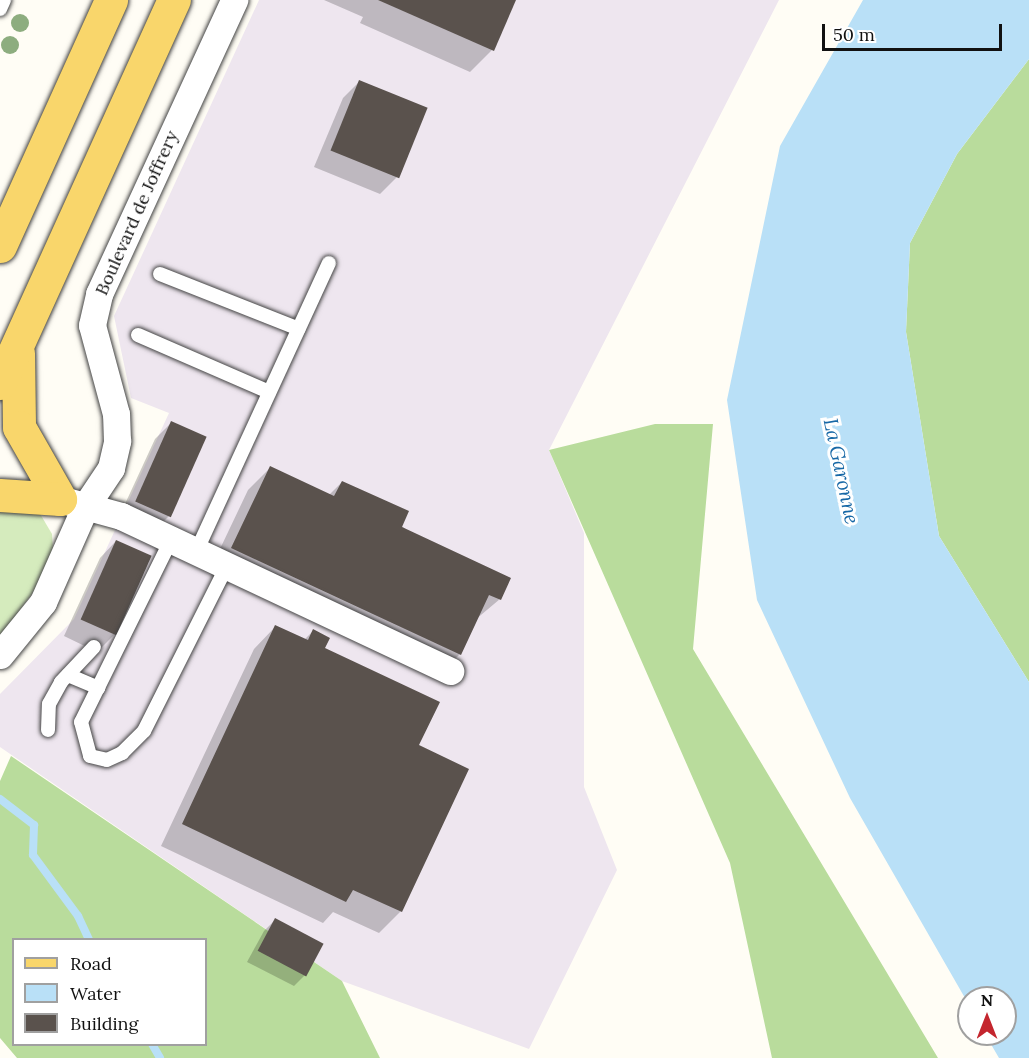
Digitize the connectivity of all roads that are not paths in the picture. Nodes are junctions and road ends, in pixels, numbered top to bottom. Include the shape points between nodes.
1 (4, 0) edge
2 (111, 0) edge
3 (174, 0) edge
4 (234, 0) edge
5 (0, 9) edge
6 (0, 246) edge
7 (329, 263) dead end
8 (160, 274) dead end
9 (299, 328) junction
10 (138, 335) dead end
11 (18, 343) junction
12 (0, 383) edge
13 (269, 392) junction
14 (0, 495) edge
15 (73, 503) junction
16 (171, 540) junction
17 (196, 552) junction
18 (227, 566) junction
19 (94, 647) dead end
20 (0, 655) edge
21 (450, 672) dead end
22 (68, 675) junction
23 (98, 688) junction
24 (48, 730) dead end

1 - 5 lane
2 - 6 main road
3 - 11 main road
4 - 15 street, Boulevard de Joffrery via 99,294 92,325 116,414 117,441 111,468
7 - 9 lane
8 - 9 lane
9 - 13 lane
10 - 13 lane
11 - 12 main road
11 - 15 main road via 19,427
13 - 17 lane
14 - 15 main road
15 - 16 street via 121,516
15 - 20 street, Boulevard de Joffrery via 43,602
16 - 17 street
16 - 23 lane
17 - 18 street
18 - 21 street
18 - 23 lane via 144,731 122,753 107,760 90,756 81,722
19 - 22 lane
22 - 23 lane
22 - 24 lane via 49,704

